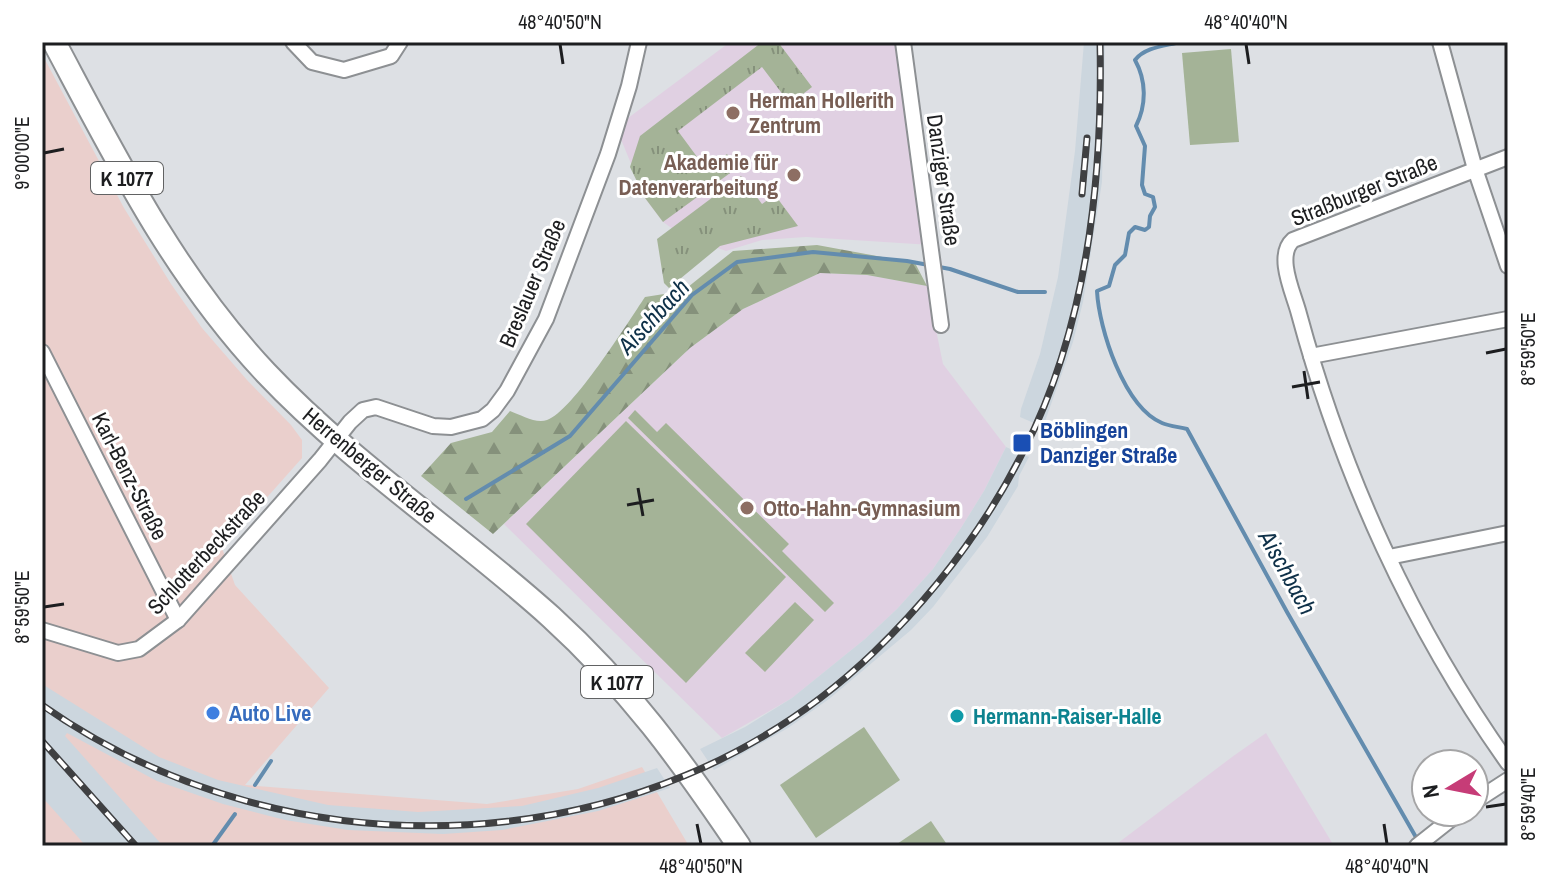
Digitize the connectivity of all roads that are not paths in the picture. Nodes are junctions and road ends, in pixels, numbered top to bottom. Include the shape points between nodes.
1 (52, 42) edge
2 (293, 42) edge
3 (400, 42) edge
4 (639, 42) edge
5 (903, 42) edge
6 (1440, 42) edge
7 (42, 46) edge
8 (1508, 157) edge
9 (1475, 169) junction
10 (1508, 266) edge
11 (1508, 319) edge
12 (941, 325) dead end
13 (42, 352) edge
14 (1311, 356) junction
15 (336, 440) junction
16 (1507, 534) edge
17 (1389, 557) junction
18 (178, 620) junction
19 (42, 630) edge
20 (1508, 763) edge
21 (1508, 780) edge
22 (1490, 792) edge
23 (1440, 828) edge
24 (1422, 842) edge
25 (739, 846) edge

1 - 7 street
1 - 15 main road, Herrenberger Straße / K 1077 via 191,282 268,374
2 - 3 street via 312,62 344,70 391,56
4 - 15 street, Breslauer Straße via 608,154 546,319 502,399 482,419 451,427 376,407 363,410
5 - 12 street, Danziger Straße
6 - 9 street
8 - 9 street
9 - 10 street
9 - 14 street, Straßburger Straße via 1288,245 1285,260
11 - 14 street
13 - 18 street, Karl-Benz-Straße
14 - 17 street, Straßburger Straße via 1357,487
15 - 18 street, Schlotterbeckstraße
15 - 25 main road, Herrenberger Straße / K 1077 via 592,655 664,738
16 - 17 street
17 - 20 street, Straßburger Straße via 1432,641
18 - 19 street, Schlotterbeckstraße via 139,649 118,653
21 - 22 street
23 - 24 street

